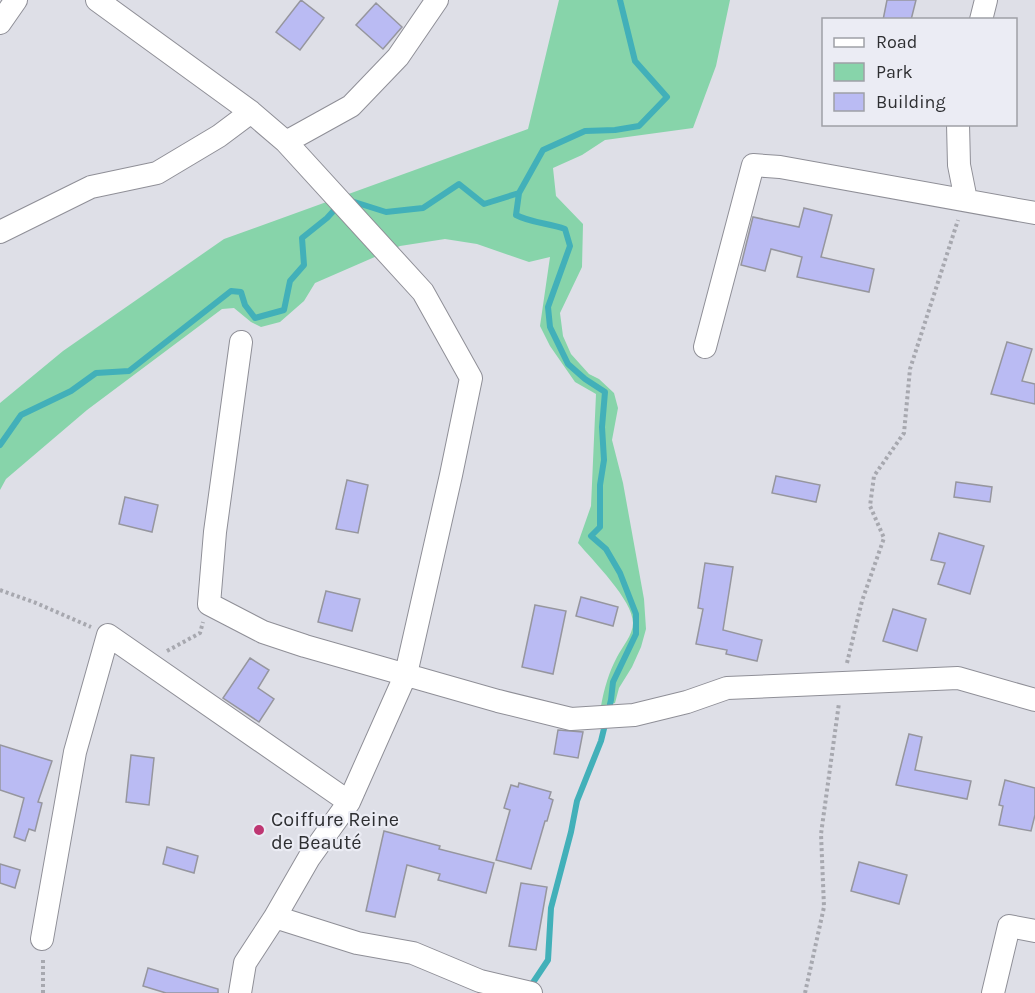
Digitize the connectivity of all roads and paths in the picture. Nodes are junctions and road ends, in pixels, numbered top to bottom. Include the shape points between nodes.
1 (16, 0) edge
2 (97, 0) edge
3 (437, 0) edge
4 (986, 0) edge
5 (982, 18) edge
6 (0, 23) edge
7 (251, 112) junction
8 (958, 126) edge
9 (286, 142) junction
10 (966, 200) junction
11 (1035, 213) edge
12 (0, 232) edge
13 (241, 342) dead end
14 (705, 347) dead end
15 (0, 590) edge
16 (209, 604) junction
17 (108, 635) junction
18 (146, 662) junction
19 (406, 674) junction
20 (842, 684) junction
21 (1035, 700) edge
22 (349, 802) junction
23 (275, 917) junction
24 (1035, 931) edge
25 (42, 939) joint
26 (43, 993) edge
27 (240, 993) edge
28 (531, 993) edge
29 (805, 993) edge
30 (993, 993) edge

1 - 6 street
2 - 7 street
3 - 9 street via 398,57 351,106
4 - 5 street
7 - 9 street
7 - 12 street via 157,173 91,188
8 - 10 street via 959,165
9 - 19 street via 423,292 471,378
10 - 11 street
10 - 14 street via 780,166 753,165
10 - 20 path via 910,369 904,433 874,476 870,506 884,538 861,601
13 - 16 street
15 - 17 path
16 - 18 path via 200,633
16 - 19 street via 263,632
17 - 18 street
17 - 25 street via 75,752
18 - 22 street
19 - 20 street via 571,719 634,715 727,688
19 - 22 street
20 - 21 street via 958,678
20 - 29 path via 821,834 824,907
22 - 23 street via 309,858
23 - 27 street via 245,963
23 - 28 street via 357,943 413,953 480,981
24 - 30 street via 1009,926
25 - 26 path

